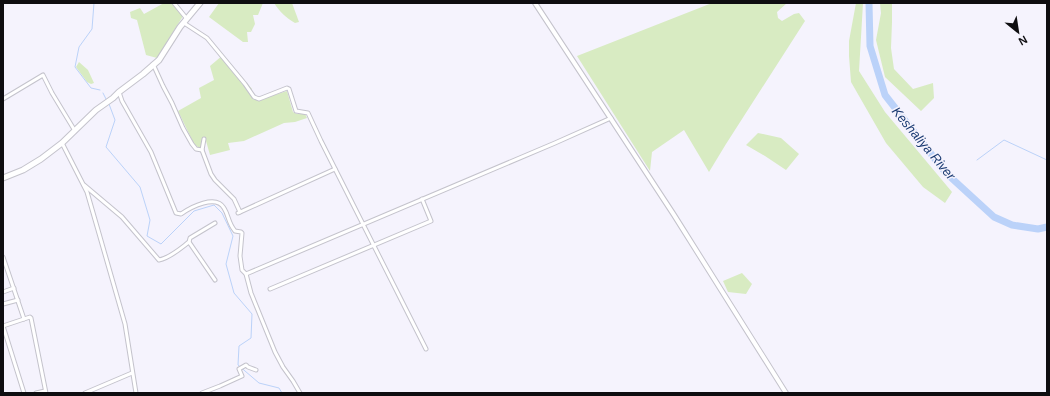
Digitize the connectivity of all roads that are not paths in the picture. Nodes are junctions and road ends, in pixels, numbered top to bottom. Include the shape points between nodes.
1 (174, 3) edge
2 (200, 3) edge
3 (535, 3) edge
4 (185, 21) junction
5 (153, 64) junction
6 (119, 92) junction
7 (3, 99) edge
8 (611, 118) junction
9 (75, 131) junction
10 (204, 139) dead end
11 (62, 143) junction
12 (202, 150) junction
13 (335, 169) junction
14 (3, 177) edge
15 (82, 184) junction
16 (422, 199) junction
17 (215, 224) dead end
18 (363, 224) junction
19 (189, 242) junction
20 (374, 246) junction
21 (3, 256) edge
22 (246, 274) junction
23 (215, 280) dead end
24 (14, 288) junction
25 (270, 289) dead end
26 (3, 292) edge
27 (18, 300) junction
28 (3, 304) edge
29 (24, 319) junction
30 (3, 326) edge
31 (426, 349) dead end
32 (256, 370) dead end
33 (132, 373) junction
34 (94, 391) edge
35 (46, 392) edge
36 (24, 393) edge
37 (36, 393) edge
38 (85, 393) edge
39 (136, 393) edge
40 (202, 393) edge
41 (300, 393) edge
42 (786, 393) edge

1 - 4 street
2 - 4 main road
3 - 8 street
4 - 5 main road via 159,60
4 - 13 street via 207,38 254,97 259,99 289,89 296,111 308,113
5 - 6 main road
5 - 12 street via 192,144 196,149
6 - 9 main road
6 - 22 street via 150,152 176,213 181,214 193,206 208,202 222,204 230,226 242,233 240,262
7 - 9 street via 43,75
8 - 16 street
8 - 42 street
9 - 11 main road
10 - 12 street
11 - 14 main road via 31,166
11 - 15 street
12 - 13 street via 211,174 234,199 239,212
13 - 18 street
15 - 19 street via 122,217 159,260
15 - 33 street via 87,192 125,324
16 - 18 street
16 - 20 street via 432,221
17 - 19 street via 190,238
18 - 20 street
18 - 22 street
19 - 23 street
20 - 25 street
20 - 31 street
21 - 24 street
22 - 41 street via 275,352
24 - 26 street
24 - 27 street
27 - 28 street
27 - 29 street
29 - 30 street
29 - 35 street via 31,318
30 - 36 street
32 - 40 street via 246,365 239,369 242,376
33 - 34 street
33 - 39 street
34 - 38 street
35 - 37 street

